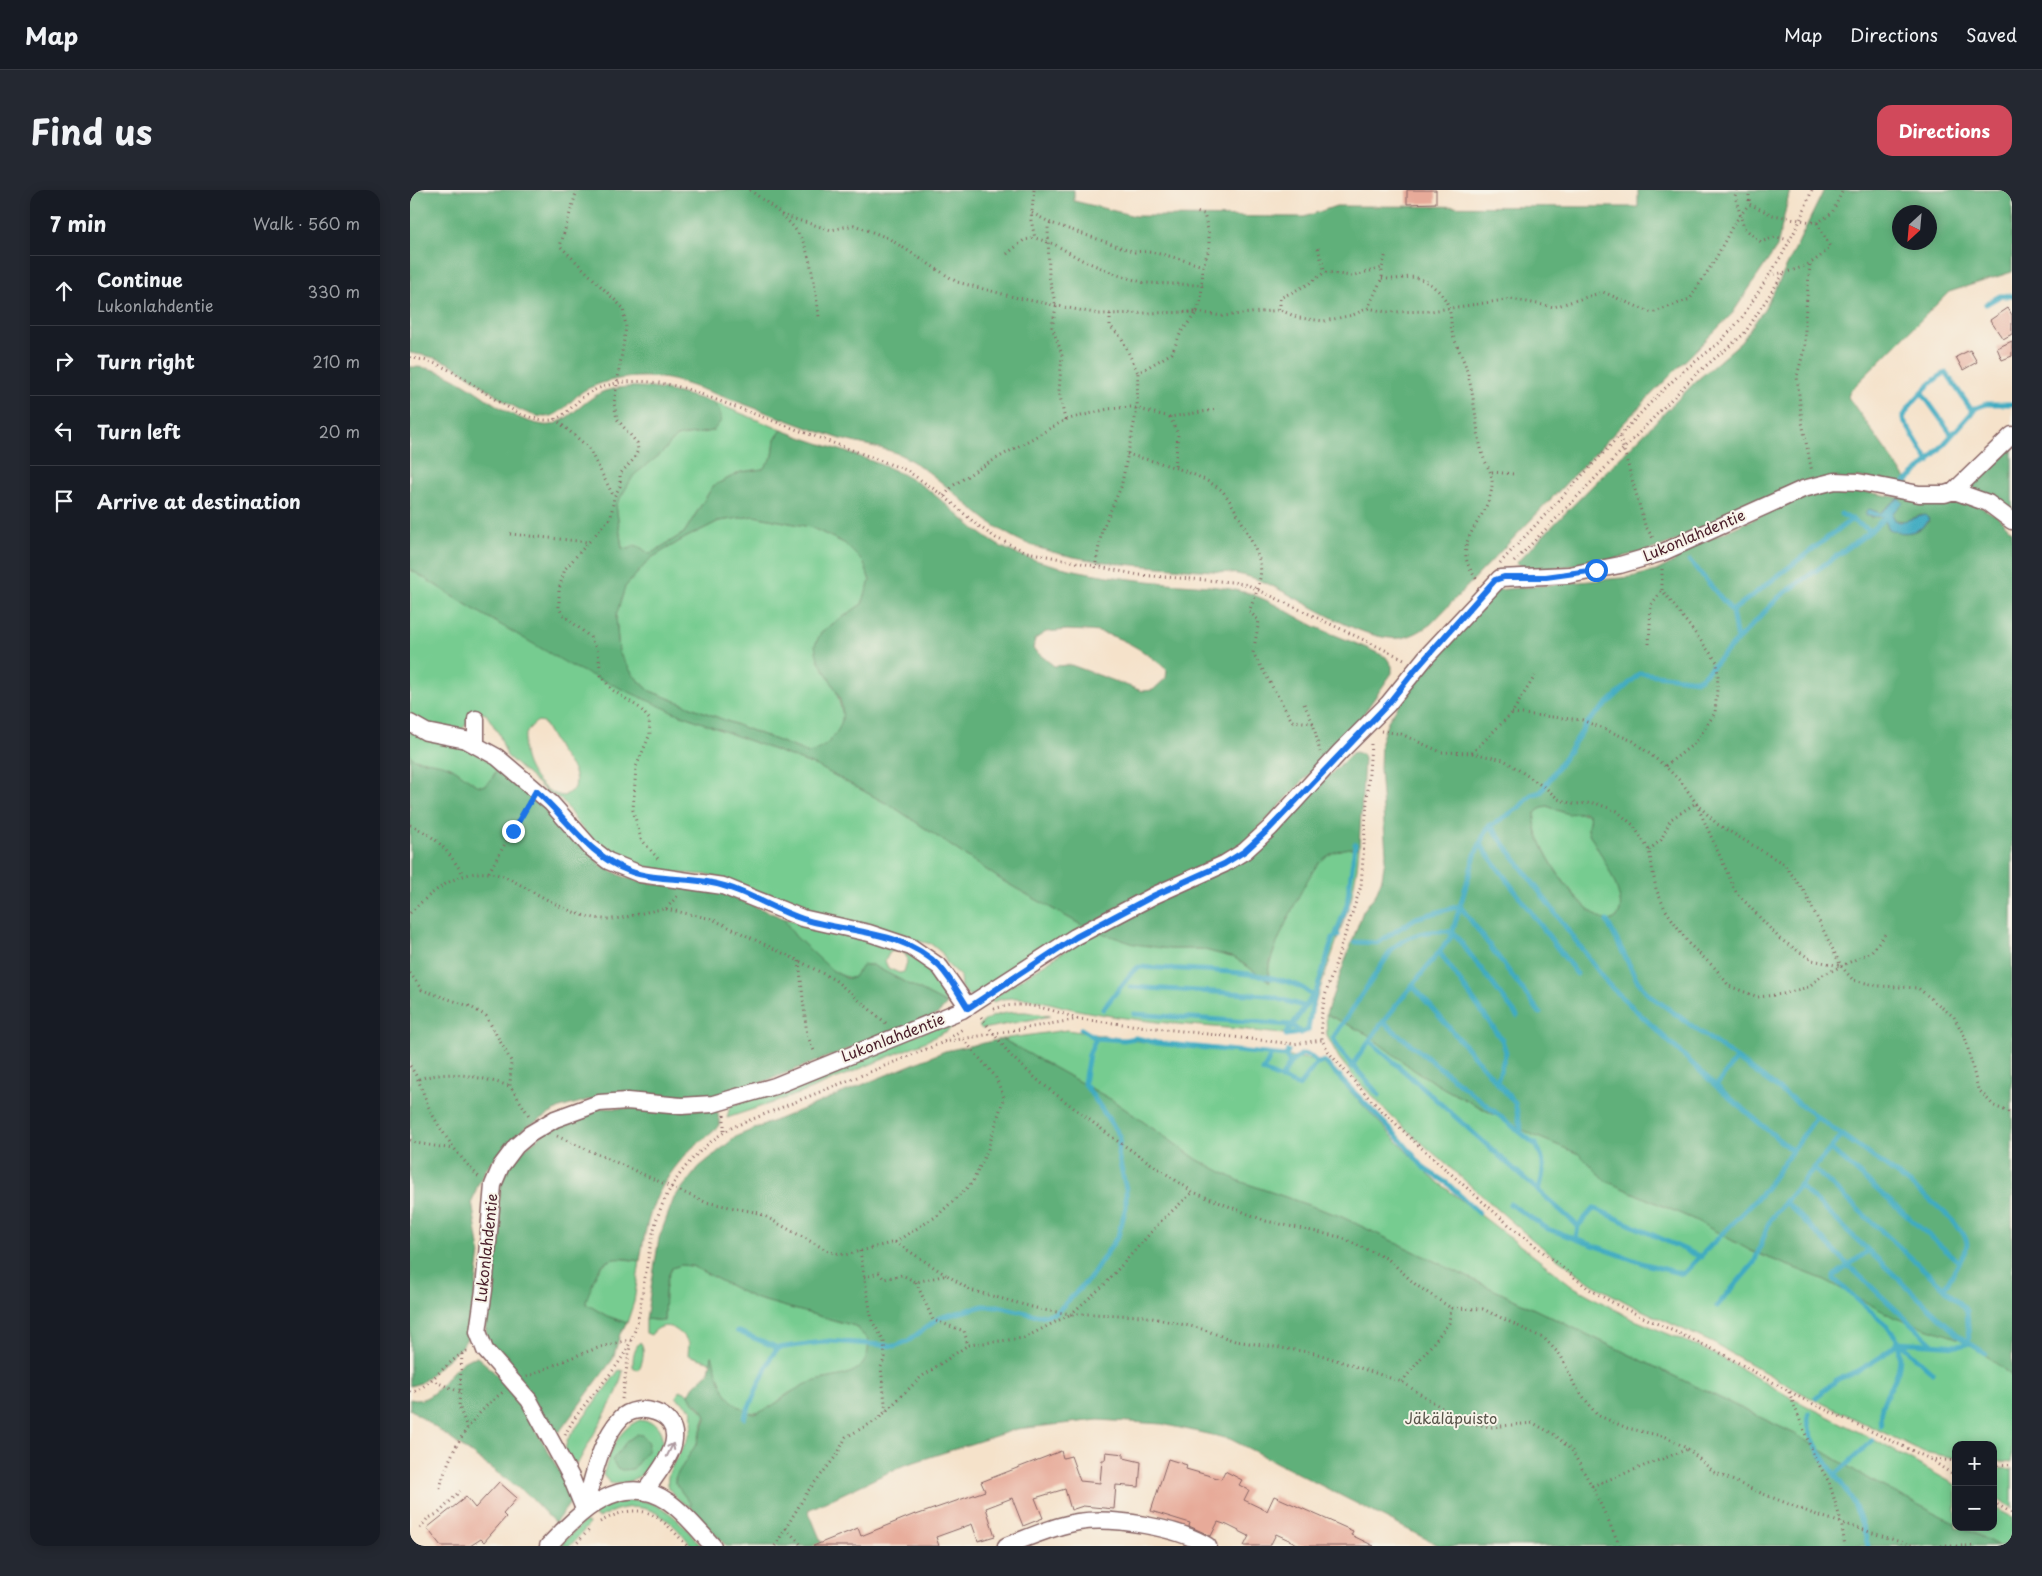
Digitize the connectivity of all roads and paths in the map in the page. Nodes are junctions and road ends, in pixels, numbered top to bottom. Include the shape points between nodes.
1 (577, 190) edge
2 (750, 190) edge
3 (1034, 190) edge
4 (1737, 190) edge
5 (1749, 190) edge
6 (1812, 190) edge
7 (1843, 190) edge
8 (1749, 204) junction
9 (1196, 212) dead end
10 (1032, 213) junction
11 (781, 215) junction
12 (1740, 215) junction
13 (1801, 219) junction
14 (1051, 223) junction
15 (1817, 223) junction
16 (1035, 238) junction
17 (1790, 240) junction
18 (1048, 242) junction
19 (1318, 248) dead end
20 (1386, 253) dead end
21 (1007, 254) dead end
22 (1810, 265) junction
23 (1203, 266) junction
24 (1382, 268) junction
25 (1325, 272) junction
26 (1784, 273) junction
27 (1770, 275) junction
28 (1382, 278) junction
29 (1203, 285) junction
30 (1056, 307) junction
31 (1368, 308) junction
32 (1449, 308) junction
33 (1280, 310) junction
34 (1181, 312) dead end
35 (1197, 312) junction
36 (1110, 314) junction
37 (820, 317) dead end
38 (410, 358) edge
39 (1138, 373) junction
40 (618, 384) junction
41 (1137, 409) junction
42 (1214, 410) dead end
43 (1170, 417) junction
44 (555, 419) junction
45 (1065, 420) junction
46 (2012, 435) edge
47 (1620, 437) junction
48 (1622, 450) junction
49 (1127, 454) junction
50 (1175, 467) junction
51 (1492, 472) junction
52 (1514, 474) dead end
53 (1814, 485) junction
54 (1954, 491) junction
55 (944, 496) junction
56 (614, 497) junction
57 (2012, 521) edge
58 (510, 534) dead end
59 (589, 542) junction
60 (1661, 552) junction
61 (1096, 568) junction
62 (1494, 575) junction
63 (1258, 588) junction
64 (1662, 590) junction
65 (1649, 644) dead end
66 (1409, 662) dead end
67 (1535, 676) dead end
68 (1304, 704) dead end
69 (1512, 713) junction
70 (476, 718) dead end
71 (410, 723) edge
72 (1313, 723) junction
73 (1371, 725) junction
74 (476, 745) junction
75 (1472, 753) junction
76 (1665, 766) junction
77 (1324, 770) junction
78 (536, 791) junction
79 (1696, 803) junction
80 (410, 825) edge
81 (1649, 850) junction
82 (489, 872) junction
83 (462, 874) junction
84 (676, 879) junction
85 (702, 881) junction
86 (666, 910) junction
87 (410, 913) edge
88 (1886, 933) dead end
89 (799, 961) junction
90 (1840, 966) junction
91 (410, 973) edge
92 (990, 1010) dead end
93 (985, 1013) dead end
94 (974, 1015) junction
95 (1079, 1019) junction
96 (966, 1026) dead end
97 (993, 1034) junction
98 (901, 1035) junction
99 (963, 1039) junction
100 (1322, 1040) junction
101 (944, 1042) junction
102 (410, 1066) edge
103 (816, 1068) junction
104 (419, 1078) junction
105 (510, 1086) junction
106 (2012, 1113) edge
107 (539, 1128) junction
108 (410, 1140) edge
109 (453, 1149) junction
110 (493, 1185) junction
111 (672, 1186) junction
112 (1193, 1192) junction
113 (895, 1242) junction
114 (860, 1251) junction
115 (947, 1275) junction
116 (864, 1277) junction
117 (916, 1282) junction
118 (1452, 1308) junction
119 (1071, 1314) junction
120 (631, 1342) junction
121 (968, 1345) junction
122 (485, 1350) junction
123 (462, 1353) junction
124 (430, 1380) junction
125 (515, 1382) junction
126 (1402, 1382) junction
127 (410, 1392) edge
128 (460, 1392) junction
129 (1789, 1392) junction
130 (886, 1412) junction
131 (617, 1422) junction
132 (467, 1428) junction
133 (1688, 1449) junction
134 (558, 1453) junction
135 (1930, 1459) junction
136 (1952, 1461) edge
137 (1997, 1464) edge
138 (2012, 1465) edge
139 (1952, 1474) edge
140 (1592, 1486) junction
141 (440, 1488) dead end
142 (460, 1491) dead end
143 (645, 1492) junction
144 (1997, 1504) edge
145 (584, 1509) junction
146 (2012, 1513) edge
147 (1841, 1521) junction
148 (420, 1528) dead end
149 (786, 1528) junction
150 (548, 1546) edge
151 (574, 1546) edge
152 (687, 1546) edge
153 (713, 1546) edge
154 (775, 1546) edge
155 (802, 1546) edge
156 (1006, 1546) edge
157 (1208, 1546) edge
158 (1620, 1546) edge
159 (1844, 1546) edge
160 (1925, 1546) edge
161 (1941, 1546) edge
162 (1979, 1546) edge

1 - 40 path via 560,246 623,308 626,327
2 - 11 path
3 - 10 path
4 - 12 path via 1735,196
5 - 8 path
6 - 13 path
7 - 15 path via 1832,212
8 - 12 path
8 - 13 path via 1773,215
9 - 23 path via 1204,214 1210,234
10 - 14 path
10 - 16 path
11 - 30 path via 831,230 854,225 888,238 957,282
11 - 37 path via 801,238 813,276
12 - 17 path via 1744,228 1761,242 1775,237
12 - 32 path via 1690,299 1652,313 1603,292 1554,307 1511,299
13 - 15 path
13 - 17 path
14 - 18 path
14 - 23 path via 1135,252 1179,258
15 - 22 path via 1830,247
16 - 18 path
16 - 21 path via 1024,240
17 - 27 path
18 - 29 path via 1082,260 1136,281
18 - 30 path via 1049,276
19 - 25 path
20 - 24 path
22 - 26 path
22 - 53 path via 1805,346 1797,376
23 - 29 path
24 - 25 path via 1351,276
24 - 28 path
25 - 33 path via 1307,286 1280,298
26 - 27 path
26 - 48 path via 1744,334 1694,375
27 - 47 path via 1731,332 1681,372
28 - 31 path
28 - 32 path via 1390,280 1406,276 1420,279 1445,298
29 - 35 path
30 - 36 path
30 - 45 path via 1052,327 1062,354 1059,391
31 - 32 path via 1409,312
31 - 33 path via 1324,321 1300,318
32 - 51 path via 1453,334 1468,375 1483,456
33 - 35 path via 1222,316
34 - 35 path
35 - 36 path
35 - 39 path via 1181,332 1172,353
36 - 39 path via 1110,326 1121,337
38 - 44 path via 448,368 519,412 540,419
39 - 41 path
40 - 44 path via 586,395
40 - 55 path via 640,381 664,383 718,400 906,470
40 - 56 path via 614,403 618,419 637,442 638,450 620,474 620,486
41 - 43 path
41 - 45 path via 1108,409
41 - 49 path
42 - 43 path
43 - 50 path via 1178,434
44 - 56 path via 588,447
45 - 55 path via 978,468
46 - 54 street
47 - 48 path
47 - 62 path
48 - 60 path via 1645,525
48 - 62 path
49 - 50 path
49 - 61 path via 1121,486 1102,530
50 - 63 path via 1222,490 1235,509 1261,564
51 - 52 path
51 - 62 path via 1483,514 1471,529 1465,549 1470,571 1480,584
53 - 54 street, Lukonlahdentie via 1845,481 1919,494
53 - 60 street, Lukonlahdentie
54 - 57 street, Lukonlahdentie via 1988,502
55 - 61 path via 977,525 1010,546 1046,558
56 - 59 path via 611,517
58 - 59 path
59 - 84 path via 565,570 558,589 559,607 562,614 590,637 598,652 601,675 611,689 640,708 649,719 650,734 636,767 633,810 641,839
60 - 62 street, Lukonlahdentie via 1586,572 1546,577
60 - 64 path
61 - 63 path via 1139,575 1232,582
62 - 73 street, Lukonlahdentie via 1481,596
63 - 66 path
63 - 72 path via 1249,611 1259,621 1253,653 1292,721
64 - 65 path via 1651,605
64 - 76 path via 1717,662 1718,677 1715,713 1695,743
67 - 69 path
68 - 72 path
69 - 75 path
69 - 76 path via 1582,720 1633,741
70 - 74 street
71 - 74 street via 426,732
72 - 77 path
73 - 75 path via 1441,752
73 - 77 street, Lukonlahdentie
73 - 100 path via 1362,886 1325,996 1320,1018
74 - 78 street via 497,757
75 - 81 path via 1504,760 1558,799 1573,804 1595,802 1617,811 1633,825
76 - 79 path via 1684,784
77 - 94 street, Lukonlahdentie via 1270,828 1233,859 1155,895 1054,949
78 - 82 path
78 - 84 street via 603,858 629,871
79 - 81 path via 1671,819 1661,840
79 - 90 path via 1718,824 1784,864 1804,890
79 - 90 path via 1736,892 1780,939 1812,960
80 - 83 path via 432,836 446,848
81 - 90 path via 1656,889 1665,909 1689,944 1716,968 1730,986 1758,997 1783,994 1808,986
82 - 83 path
82 - 86 path via 589,917 610,919
83 - 87 path via 440,887
84 - 85 street
85 - 86 path via 676,896
85 - 94 street via 741,892 802,918 911,946 940,967
86 - 89 path via 712,919
88 - 90 path via 1871,952
89 - 98 path via 835,980
89 - 103 path via 807,1035 815,1051
90 - 106 path via 1853,980 1878,986 1918,988 1954,1016 1965,1037 1978,1089 1994,1106
91 - 105 path via 422,990 469,1006 486,1016 511,1061
92 - 95 path via 1032,1006 1049,1008
93 - 94 path
94 - 97 path
94 - 98 street, Lukonlahdentie
95 - 97 path
95 - 100 path via 1293,1044
96 - 101 path
97 - 99 path
97 - 112 path via 1041,1083 1116,1140
98 - 103 street, Lukonlahdentie
99 - 101 path
99 - 113 path via 995,1076 1004,1097 988,1149 972,1182 937,1216
100 - 129 path via 1344,1071 1396,1125 1579,1282 1607,1300 1704,1345
101 - 111 path via 724,1132 698,1154
102 - 104 path
103 - 107 street, Lukonlahdentie via 724,1102 681,1106 612,1102 588,1107
104 - 105 path via 436,1073 453,1074
104 - 109 path via 430,1110
105 - 107 path
107 - 110 street, Lukonlahdentie via 516,1146 501,1166
107 - 111 path
108 - 109 path
109 - 110 path via 479,1177
110 - 122 street, Lukonlahdentie via 478,1323 479,1338
111 - 114 path via 705,1202 759,1213 830,1252 845,1255
111 - 120 path via 655,1223 638,1322
112 - 118 path via 1266,1221 1340,1237 1388,1259 1416,1285
112 - 119 path via 1105,1284
113 - 114 path
113 - 115 path
114 - 116 path
115 - 117 path
115 - 119 path via 970,1290 1042,1310
116 - 117 path via 879,1273 884,1279 902,1275
116 - 130 path via 872,1321 884,1341 885,1357 881,1367
117 - 121 path via 933,1320 964,1331
118 - 126 path via 1449,1323
118 - 133 path via 1483,1309 1545,1339 1561,1356 1575,1386 1597,1415 1627,1428 1666,1437
119 - 121 path via 1024,1338
119 - 126 path via 1143,1316 1199,1328 1235,1341 1315,1353
120 - 125 path via 609,1345 568,1358
120 - 131 path
120 - 134 path via 572,1422
121 - 130 path via 921,1376
122 - 123 path
122 - 125 street, Lukonlahdentie
123 - 124 path
123 - 128 path
124 - 127 path via 422,1389
124 - 128 path
125 - 132 path via 483,1408
125 - 134 street, Lukonlahdentie via 529,1400
126 - 140 path via 1462,1421 1491,1427 1533,1423 1555,1435 1572,1452
128 - 132 path via 460,1412
129 - 135 path
129 - 147 path via 1814,1456 1829,1482
130 - 149 path via 846,1437 838,1455 808,1491
143 -> 131 street via 671,1450 673,1428 662,1416 647,1410 631,1411
131 - 145 street via 602,1451
132 - 141 path via 451,1454
133 - 140 path
133 - 147 path via 1714,1472 1811,1513
134 - 145 street, Lukonlahdentie
135 - 136 path
135 - 139 path
137 - 138 path
140 - 158 path
142 - 148 path
143 - 145 street via 616,1494
143 - 153 street via 677,1508
144 - 146 path
145 - 150 street
147 - 159 path
147 - 160 path via 1910,1545
149 - 154 path
149 - 155 path
151 - 152 path via 595,1524 617,1513 633,1510 659,1517
156 - 157 street via 1054,1528 1098,1521 1182,1532
161 - 162 path

